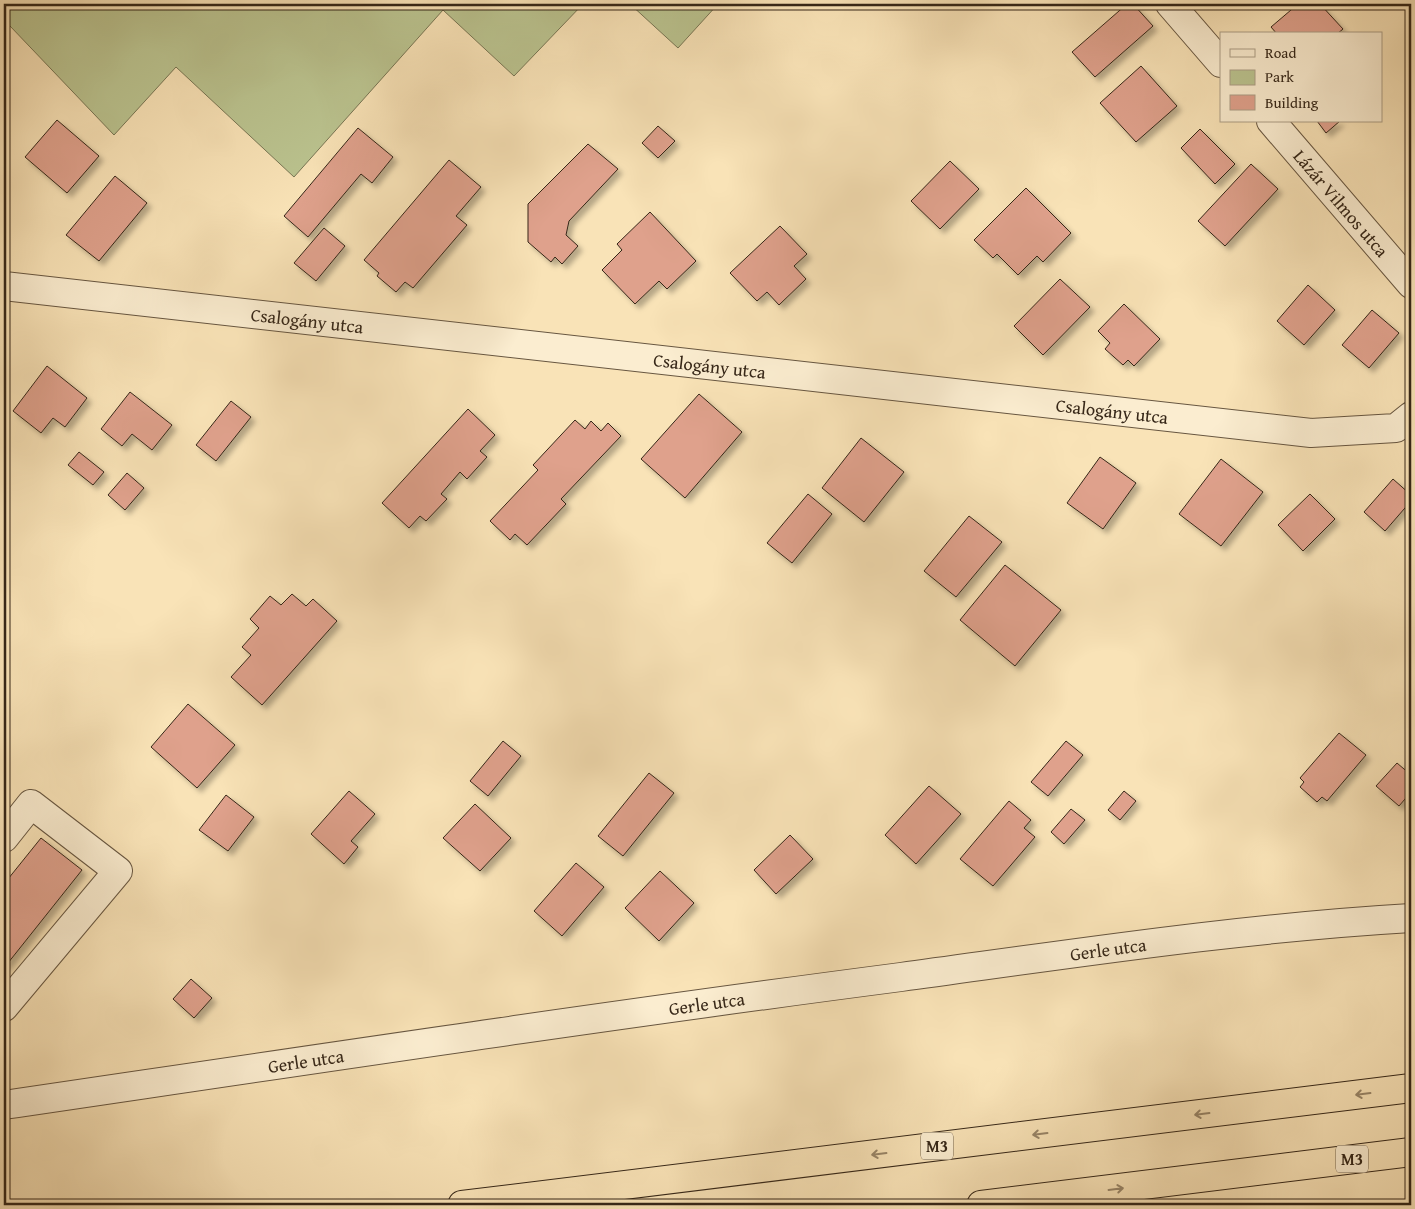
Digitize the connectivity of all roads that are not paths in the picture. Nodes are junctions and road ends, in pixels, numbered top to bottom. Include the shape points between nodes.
1 (1170, 4) edge
2 (1220, 62) edge
3 (1272, 122) edge
4 (1411, 284) edge
5 (4, 286) edge
6 (1411, 416) edge
7 (4, 838) edge
8 (1411, 918) edge
9 (4, 1007) edge
10 (1411, 1088) edge
11 (4, 1106) edge
12 (1411, 1152) edge
13 (462, 1205) edge
14 (981, 1205) edge

1 - 2 street
3 - 4 street, Lázár Vilmos utca
5 - 6 street, Csalogány utca via 1311,433 1396,428
7 - 9 street via 32,804 118,871
8 - 11 street, Gerle utca via 1330,923 1173,941 652,1009
10 -> 13 highway, M3
14 -> 12 highway, M3

